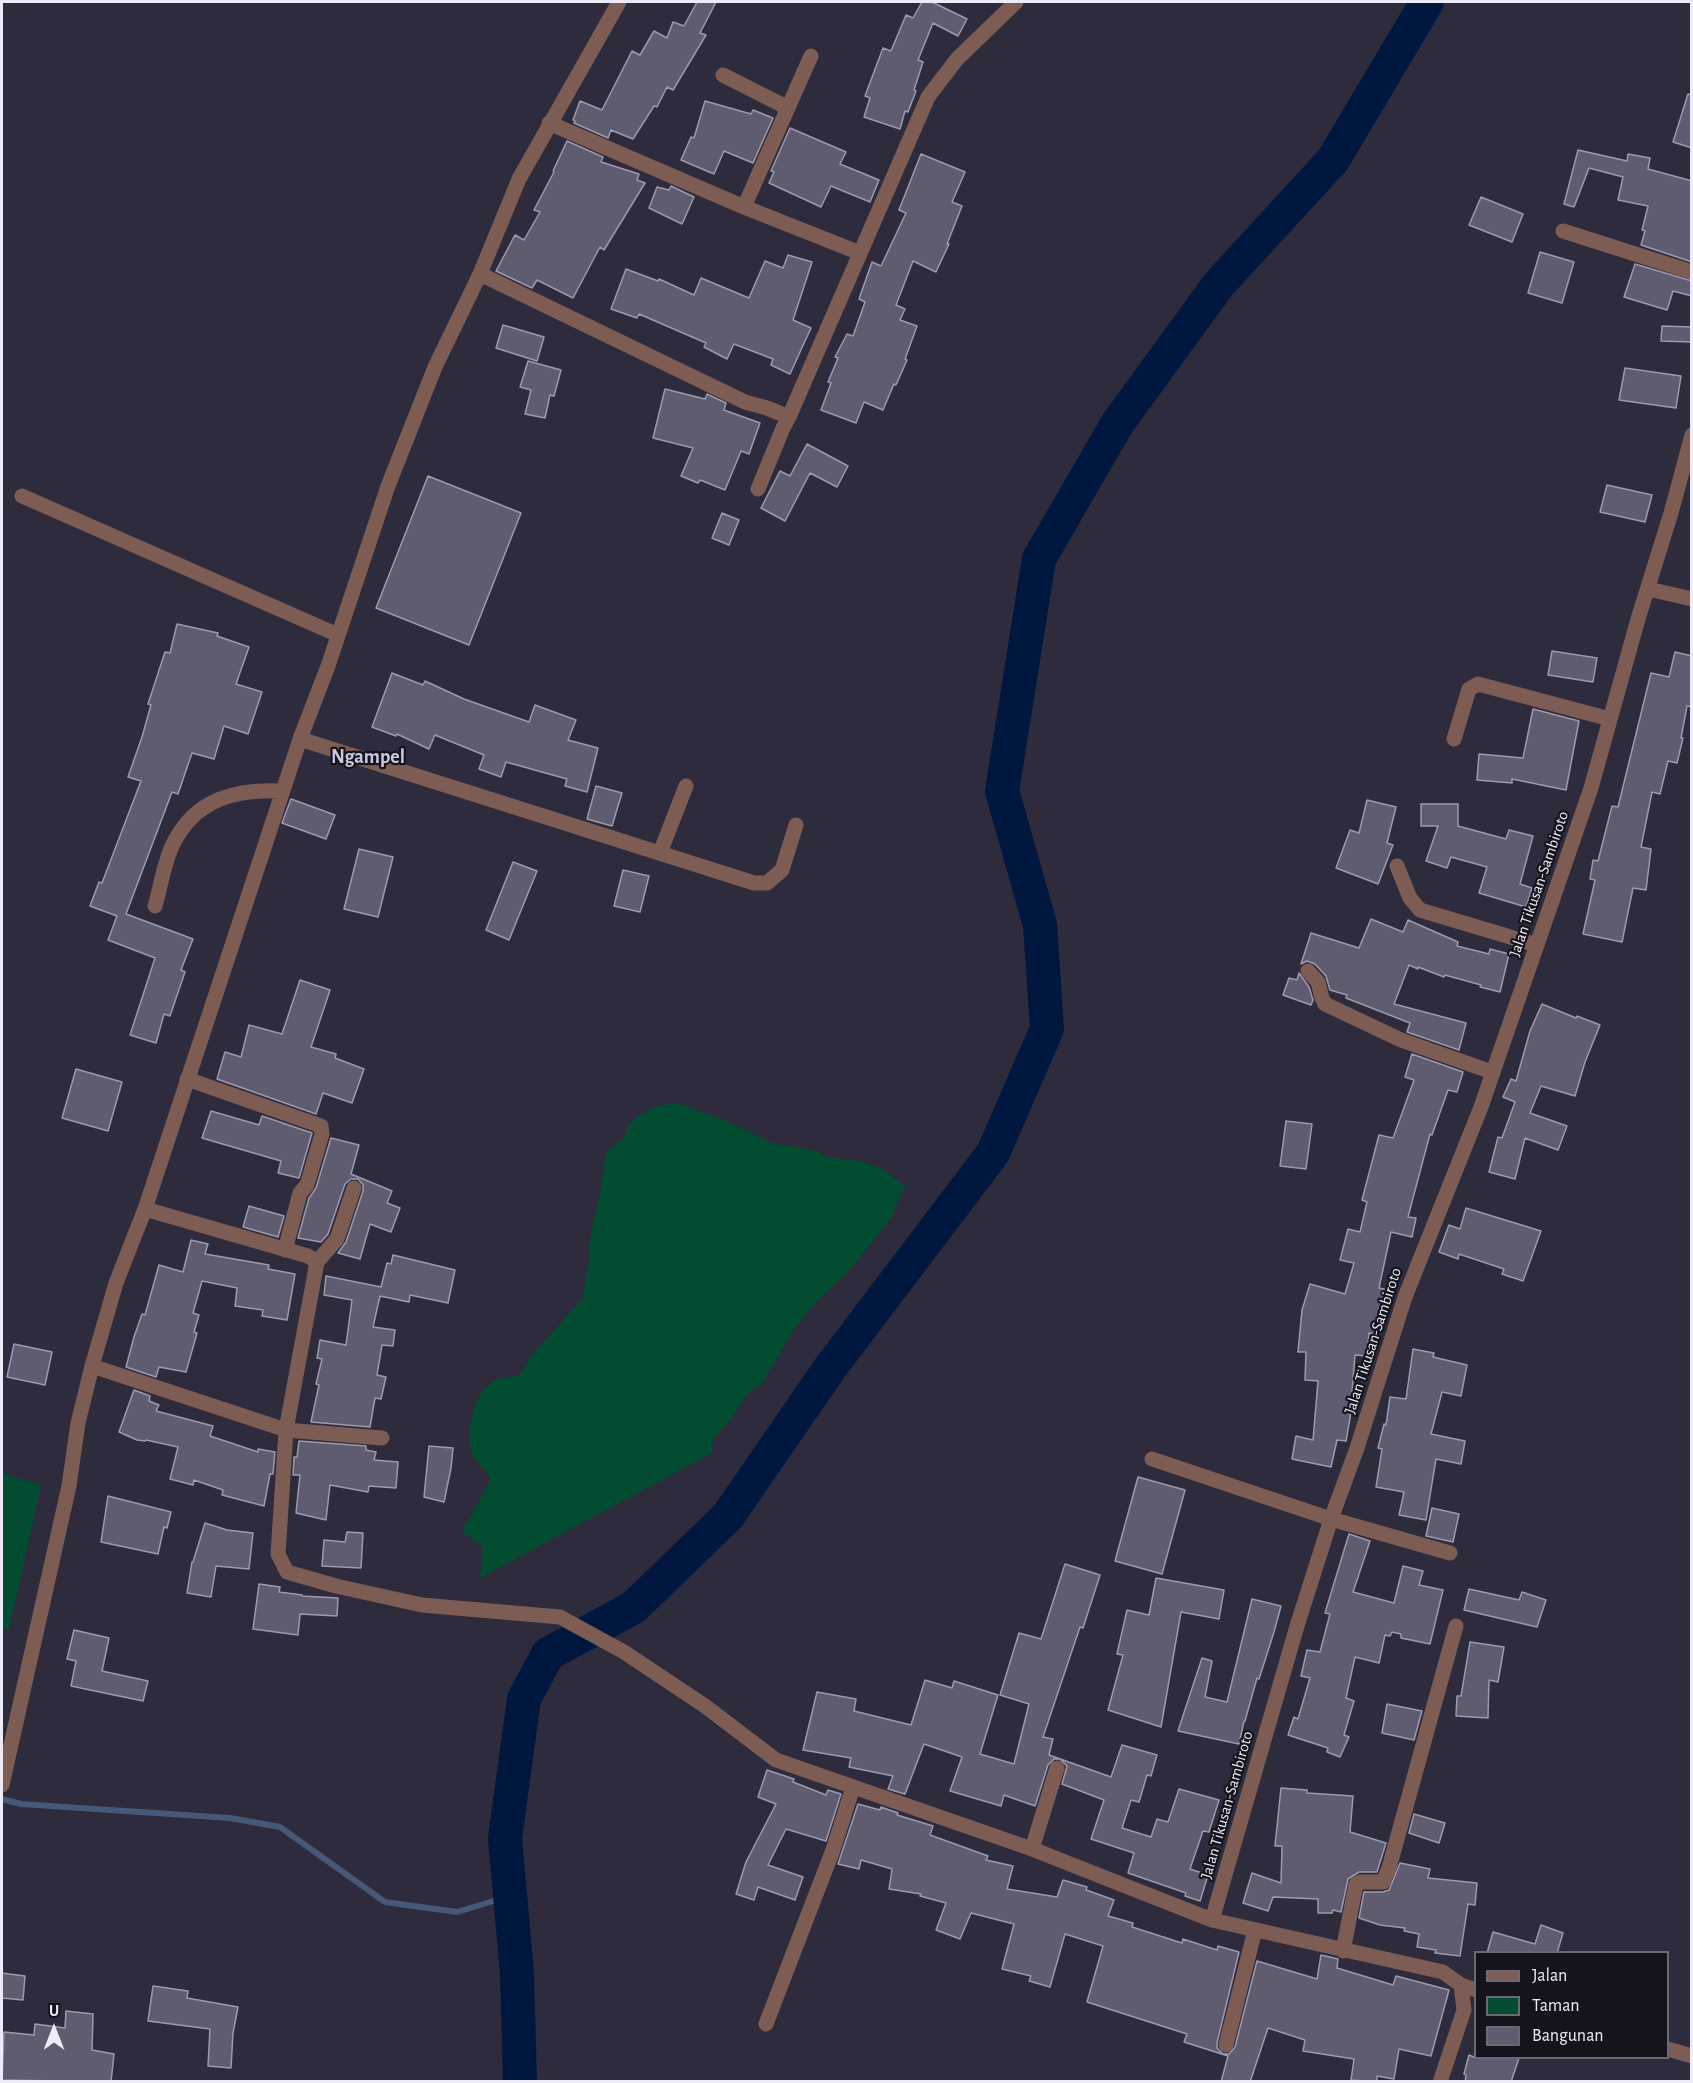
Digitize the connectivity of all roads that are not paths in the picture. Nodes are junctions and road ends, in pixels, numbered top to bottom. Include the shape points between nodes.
1 (619, 2) edge
2 (1016, 2) edge
3 (812, 56) dead end
4 (723, 75) dead end
5 (788, 108) junction
6 (549, 123) junction
7 (744, 207) junction
8 (1563, 231) dead end
9 (860, 254) junction
10 (1692, 272) edge
11 (480, 274) junction
12 (789, 417) junction
13 (1692, 435) edge
14 (758, 489) dead end
15 (22, 496) dead end
16 (1648, 589) junction
17 (1692, 599) edge
18 (338, 635) junction
19 (1610, 719) junction
20 (300, 739) junction
21 (1454, 739) dead end
22 (686, 786) dead end
23 (283, 791) junction
24 (796, 825) dead end
25 (660, 853) junction
26 (1397, 866) dead end
27 (155, 906) dead end
28 (1537, 945) junction
29 (1308, 971) dead end
30 (1492, 1072) junction
31 (187, 1080) junction
32 (354, 1188) dead end
33 (145, 1209) junction
34 (285, 1250) junction
35 (317, 1262) junction
36 (92, 1366) junction
37 (286, 1430) junction
38 (382, 1438) dead end
39 (1152, 1459) dead end
40 (1331, 1519) junction
41 (1450, 1553) dead end
42 (1456, 1626) dead end
43 (1057, 1768) dead end
44 (2, 1785) edge
45 (853, 1787) junction
46 (1032, 1849) junction
47 (1212, 1920) junction
48 (1255, 1930) junction
49 (1343, 1951) junction
50 (1468, 1987) edge
51 (766, 2024) dead end
52 (1226, 2045) dead end
53 (1669, 2049) edge
54 (1692, 2056) edge
55 (1440, 2082) edge

1 - 6 street
2 - 9 street via 957,59 928,97
3 - 5 street
4 - 5 street
5 - 7 street
6 - 7 street
6 - 11 street via 519,179
7 - 9 street
8 - 10 street
9 - 12 street
11 - 12 street via 745,402
11 - 18 street via 426,388
12 - 14 street
13 - 16 street, Jalan Tikusan-Sambiroto
15 - 18 street
16 - 17 street
16 - 19 street, Jalan Tikusan-Sambiroto
18 - 20 street
19 - 21 street via 1478,684 1469,689
19 - 28 street, Jalan Tikusan-Sambiroto via 1591,788
20 - 23 street
20 - 25 street
22 - 25 street
23 - 27 street via 243,791 218,799 196,813 173,845
23 - 31 street
24 - 25 street via 782,870 767,883 754,883
26 - 28 street via 1410,898 1420,910
28 - 30 street, Jalan Tikusan-Sambiroto
29 - 30 street via 1318,982 1325,1004 1401,1040
30 - 40 street, Jalan Tikusan-Sambiroto via 1405,1297
31 - 33 street
31 - 34 street via 321,1126 322,1134 307,1185 300,1193
32 - 35 street via 338,1239
33 - 34 street
33 - 36 street via 116,1284
34 - 35 street
35 - 37 street
36 - 37 street
36 - 44 street
37 - 38 street
37 - 45 street via 278,1554 287,1572 422,1605 561,1617 624,1652 776,1760
39 - 40 street
40 - 41 street
40 - 47 street, Jalan Tikusan-Sambiroto
42 - 49 street via 1389,1868 1383,1882 1356,1884
43 - 46 street
45 - 46 street
45 - 51 street
46 - 47 street
47 - 48 street
48 - 49 street
48 - 52 street
49 - 50 street via 1443,1972
50 - 55 street
53 - 54 street

